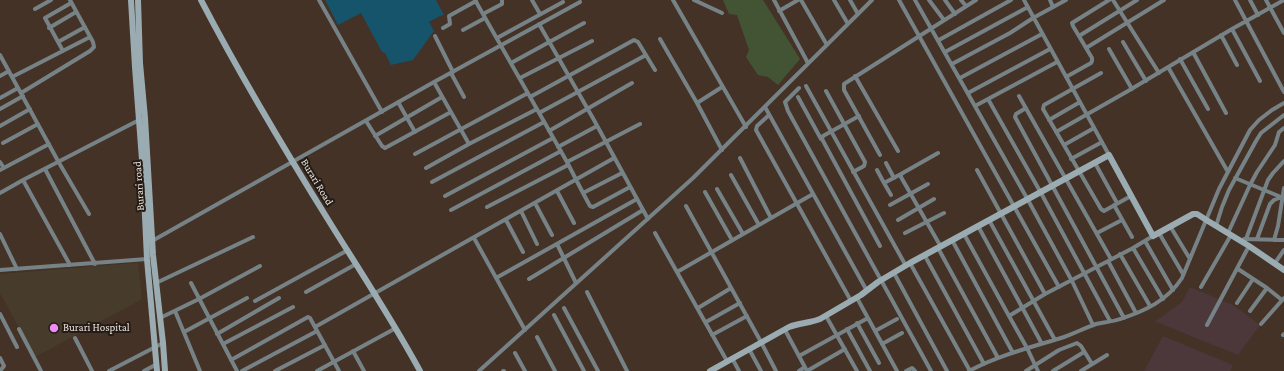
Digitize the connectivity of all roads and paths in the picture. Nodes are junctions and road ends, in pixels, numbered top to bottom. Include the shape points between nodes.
1 (51, 0) edge
2 (131, 0) edge
3 (138, 0) edge
4 (201, 0) edge
5 (319, 0) edge
6 (475, 0) edge
7 (502, 0) edge
8 (532, 0) edge
9 (673, 0) edge
10 (694, 0) edge
11 (774, 0) edge
12 (798, 0) edge
13 (801, 0) edge
14 (834, 0) edge
15 (850, 0) edge
16 (864, 0) edge
17 (872, 0) edge
18 (899, 0) edge
19 (916, 0) edge
20 (929, 0) edge
21 (945, 0) edge
22 (962, 0) edge
23 (976, 0) edge
24 (1011, 0) edge
25 (1024, 0) edge
26 (1050, 0) edge
27 (1066, 0) edge
28 (1110, 0) edge
29 (1113, 0) edge
30 (1137, 0) edge
31 (1164, 0) edge
32 (1235, 0) edge
33 (1250, 0) edge
34 (1266, 0) edge
35 (1284, 0) edge
36 (70, 1) edge
37 (562, 1) edge
38 (580, 2) dead end
39 (867, 5) junction
40 (966, 6) junction
41 (1028, 7) junction
42 (1053, 7) junction
43 (1270, 8) junction
44 (34, 9) dead end
45 (567, 10) junction
46 (779, 10) junction
47 (1120, 10) junction
48 (76, 12) junction
49 (722, 13) dead end
50 (540, 14) junction
51 (858, 14) junction
52 (955, 14) junction
53 (1258, 14) junction
54 (484, 16) junction
55 (1033, 18) junction
56 (944, 20) junction
57 (1246, 21) junction
58 (584, 23) dead end
59 (1128, 23) junction
60 (539, 24) junction
61 (848, 24) junction
62 (85, 27) junction
63 (49, 28) junction
64 (443, 28) dead end
65 (932, 28) junction
66 (1232, 29) junction
67 (463, 30) dead end
68 (1284, 33) edge
69 (1042, 34) junction
70 (1221, 35) junction
71 (435, 36) dead end
72 (919, 36) junction
73 (1079, 36) junction
74 (90, 37) junction
75 (497, 38) junction
76 (660, 40) dead end
77 (939, 40) junction
78 (592, 41) dead end
79 (58, 42) junction
80 (549, 42) junction
81 (1123, 42) dead end
82 (501, 45) junction
83 (827, 45) junction
84 (1086, 48) junction
85 (1050, 49) junction
86 (1110, 49) dead end
87 (63, 51) junction
88 (945, 52) junction
89 (1193, 52) junction
90 (646, 55) junction
91 (0, 56) edge
92 (559, 59) junction
93 (1180, 59) junction
94 (1057, 62) junction
95 (511, 63) junction
96 (808, 63) junction
97 (952, 64) junction
98 (1237, 65) dead end
99 (1168, 67) junction
100 (655, 70) dead end
101 (9, 71) junction
102 (452, 72) junction
103 (1101, 73) dead end
104 (1159, 73) junction
105 (0, 76) edge
106 (568, 76) junction
107 (855, 76) junction
108 (1066, 76) junction
109 (12, 77) junction
110 (520, 78) junction
111 (960, 78) junction
112 (1146, 81) junction
113 (1260, 81) dead end
114 (434, 82) junction
115 (632, 84) dead end
116 (806, 86) dead end
117 (722, 87) junction
118 (18, 88) junction
119 (800, 88) dead end
120 (1073, 89) junction
121 (1132, 89) junction
122 (577, 91) junction
123 (826, 91) dead end
124 (1284, 92) edge
125 (968, 93) junction
126 (22, 95) junction
127 (529, 95) junction
128 (1019, 96) dead end
129 (442, 97) junction
130 (464, 97) dead end
131 (798, 97) dead end
132 (0, 98) edge
133 (988, 99) junction
134 (398, 102) junction
135 (1080, 102) junction
136 (697, 103) junction
137 (1284, 103) edge
138 (975, 106) junction
139 (587, 108) junction
140 (1026, 108) junction
141 (0, 109) edge
142 (1208, 109) dead end
143 (30, 110) junction
144 (538, 111) junction
145 (767, 111) junction
146 (382, 112) junction
147 (451, 112) junction
148 (1226, 114) dead end
149 (1087, 115) junction
150 (1284, 115) edge
151 (858, 116) junction
152 (407, 118) junction
153 (142, 119) junction
154 (1049, 120) junction
155 (366, 121) junction
156 (544, 122) junction
157 (38, 124) junction
158 (640, 124) dead end
159 (844, 124) junction
160 (0, 126) edge
161 (597, 126) junction
162 (746, 127) junction
163 (1094, 128) junction
164 (1284, 128) edge
165 (460, 129) junction
166 (549, 131) junction
167 (415, 132) junction
168 (831, 132) junction
169 (1056, 132) junction
170 (375, 136) junction
171 (553, 138) junction
172 (822, 139) junction
173 (606, 142) junction
174 (1102, 142) junction
175 (3, 143) dead end
176 (49, 144) junction
177 (469, 144) junction
178 (1064, 145) junction
179 (559, 149) junction
180 (722, 150) junction
181 (898, 151) dead end
182 (938, 153) dead end
183 (415, 154) dead end
184 (880, 155) dead end
185 (1109, 155) junction
186 (614, 158) junction
187 (740, 158) dead end
188 (1071, 159) junction
189 (1284, 161) edge
190 (0, 162) edge
191 (58, 162) junction
192 (293, 162) junction
193 (886, 163) dead end
194 (1095, 163) junction
195 (568, 164) junction
196 (426, 168) dead end
197 (2, 169) edge
198 (45, 169) junction
199 (877, 170) dead end
200 (977, 170) dead end
201 (853, 172) junction
202 (903, 172) junction
203 (1079, 172) junction
204 (1228, 172) junction
205 (622, 173) junction
206 (732, 175) dead end
207 (894, 178) junction
208 (1235, 178) junction
209 (1066, 179) junction
210 (23, 180) junction
211 (576, 180) junction
212 (432, 182) dead end
213 (884, 183) junction
214 (928, 184) dead end
215 (1250, 185) junction
216 (1053, 186) junction
217 (630, 187) junction
218 (1284, 188) edge
219 (717, 189) dead end
220 (1264, 190) junction
221 (557, 191) junction
222 (705, 192) dead end
223 (0, 193) edge
224 (583, 193) junction
225 (1041, 193) junction
226 (813, 194) junction
227 (911, 194) junction
228 (891, 195) dead end
229 (445, 196) dead end
230 (1131, 196) junction
231 (1282, 197) junction
232 (637, 199) junction
233 (934, 199) dead end
234 (1028, 200) junction
235 (535, 203) junction
236 (796, 203) junction
237 (1116, 204) junction
238 (890, 205) dead end
239 (686, 206) dead end
240 (487, 207) dead end
241 (918, 207) junction
242 (1014, 207) junction
243 (450, 210) dead end
244 (643, 210) junction
245 (521, 211) junction
246 (944, 212) dead end
247 (1002, 213) junction
248 (89, 214) dead end
249 (771, 218) junction
250 (648, 219) junction
251 (506, 220) junction
252 (898, 220) dead end
253 (989, 220) junction
254 (1122, 220) junction
255 (927, 222) junction
256 (574, 223) dead end
257 (1210, 223) junction
258 (759, 225) junction
259 (978, 226) junction
260 (1170, 226) junction
261 (655, 233) dead end
262 (905, 233) dead end
263 (1097, 233) junction
264 (0, 234) edge
265 (743, 234) junction
266 (964, 234) junction
267 (1156, 234) junction
268 (1229, 234) junction
269 (552, 235) dead end
270 (252, 237) dead end
271 (1132, 237) dead end
272 (474, 238) junction
273 (1237, 238) junction
274 (1246, 239) junction
275 (732, 240) junction
276 (952, 240) junction
277 (1257, 240) junction
278 (1274, 240) junction
279 (1284, 240) edge
280 (149, 241) junction
281 (1145, 241) junction
282 (536, 244) dead end
283 (558, 244) junction
284 (880, 246) dead end
285 (1250, 246) junction
286 (940, 248) junction
287 (1133, 248) junction
288 (348, 250) junction
289 (1284, 250) edge
290 (523, 252) dead end
291 (711, 252) junction
292 (1120, 254) junction
293 (925, 256) junction
294 (564, 258) junction
295 (147, 259) junction
296 (1190, 259) junction
297 (1109, 260) junction
298 (1275, 263) junction
299 (95, 264) junction
300 (356, 264) junction
301 (70, 265) junction
302 (908, 265) junction
303 (260, 266) dead end
304 (1097, 266) junction
305 (17, 269) junction
306 (1238, 269) junction
307 (0, 270) edge
308 (1284, 270) edge
309 (677, 272) junction
310 (894, 273) junction
311 (1083, 274) junction
312 (1183, 274) junction
313 (496, 278) junction
314 (529, 279) dead end
315 (1253, 279) junction
316 (880, 281) junction
317 (1072, 281) junction
318 (156, 283) junction
319 (191, 283) dead end
320 (576, 283) junction
321 (1059, 287) junction
322 (1201, 287) dead end
323 (731, 288) junction
324 (1267, 288) junction
325 (1173, 290) junction
326 (868, 291) junction
327 (306, 292) dead end
328 (587, 292) dead end
329 (375, 294) junction
330 (1045, 294) junction
331 (247, 298) dead end
332 (279, 298) dead end
333 (199, 299) junction
334 (1283, 299) edge
335 (854, 300) junction
336 (1163, 300) junction
337 (255, 301) dead end
338 (1034, 301) junction
339 (740, 303) junction
340 (1237, 303) dead end
341 (1150, 306) junction
342 (293, 307) dead end
343 (564, 308) dead end
344 (698, 308) junction
345 (1022, 309) junction
346 (175, 311) junction
347 (1250, 311) dead end
348 (1136, 312) junction
349 (0, 314) edge
350 (554, 315) dead end
351 (747, 316) junction
352 (826, 316) junction
353 (1008, 316) junction
354 (160, 318) junction
355 (868, 318) junction
356 (1124, 318) junction
357 (210, 319) junction
358 (897, 319) dead end
359 (1110, 321) junction
360 (706, 322) junction
361 (858, 323) junction
362 (1261, 324) dead end
363 (1093, 325) junction
364 (1206, 325) dead end
365 (396, 328) junction
366 (20, 329) dead end
367 (316, 329) junction
368 (847, 329) junction
369 (525, 330) junction
370 (784, 330) junction
371 (875, 331) junction
372 (184, 332) junction
373 (902, 333) dead end
374 (217, 334) junction
375 (837, 334) junction
376 (712, 335) junction
377 (75, 338) dead end
378 (537, 338) dead end
379 (1055, 340) junction
380 (762, 342) junction
381 (163, 343) junction
382 (223, 344) junction
383 (882, 344) junction
384 (1042, 344) junction
385 (325, 345) junction
386 (17, 347) dead end
387 (155, 348) junction
388 (749, 349) junction
389 (845, 349) junction
390 (1028, 350) junction
391 (353, 351) junction
392 (1084, 352) junction
393 (1013, 353) junction
394 (515, 354) dead end
395 (1107, 355) dead end
396 (799, 356) junction
397 (0, 358) edge
398 (998, 358) junction
399 (231, 360) junction
400 (730, 360) junction
401 (334, 362) junction
402 (879, 363) dead end
403 (984, 364) junction
404 (1092, 364) junction
405 (1035, 366) junction
406 (805, 367) junction
407 (157, 368) edge
408 (0, 371) edge
409 (41, 371) edge
410 (92, 371) edge
411 (109, 371) edge
412 (144, 371) edge
413 (165, 371) edge
414 (200, 371) edge
415 (237, 371) edge
416 (242, 371) edge
417 (275, 371) edge
418 (317, 371) edge
419 (339, 371) edge
420 (364, 371) edge
421 (420, 371) edge
422 (479, 371) edge
423 (525, 371) edge
424 (555, 371) edge
425 (584, 371) edge
426 (598, 371) edge
427 (627, 371) edge
428 (710, 371) edge
429 (740, 371) edge
430 (761, 371) edge
431 (776, 371) edge
432 (798, 371) edge
433 (857, 371) edge
434 (870, 371) edge
435 (897, 371) edge
436 (906, 371) edge
437 (915, 371) edge
438 (931, 371) edge
439 (947, 371) edge
440 (970, 371) edge
441 (1026, 371) edge
442 (1038, 371) edge
443 (1053, 371) edge
444 (1082, 371) edge

1 - 44 street
2 - 153 main road, Burari road
3 - 153 main road, Burari road
4 - 192 main road, Burari Road
5 - 146 street
6 - 54 street
6 - 64 street via 449,16 450,24
7 - 54 street via 502,4
8 - 50 street
9 - 117 street
10 - 49 street
11 - 46 street
12 - 46 street
13 - 83 street
14 - 61 street
15 - 51 street
16 - 39 street
17 - 39 street
18 - 72 street
19 - 65 street
20 - 56 street
21 - 52 street
22 - 40 street
23 - 40 street
24 - 77 street
25 - 41 street
26 - 42 street
27 - 42 street
28 - 73 street via 1073,22 1072,25
29 - 47 street
30 - 47 street
31 - 59 street
32 - 57 street
33 - 53 street
34 - 43 street
35 - 43 street
36 - 48 street
36 - 63 street via 45,18
37 - 45 street
37 - 50 street
38 - 45 street
39 - 51 street
40 - 52 street
41 - 55 street
41 - 88 street
42 - 55 street
43 - 53 street
43 - 68 street
45 - 60 street
46 - 96 street
47 - 59 street
47 - 73 street
48 - 62 street
48 - 63 street
50 - 75 street
51 - 61 street
52 - 56 street
53 - 57 street
54 - 67 street
54 - 75 street
55 - 69 street
55 - 97 street
56 - 65 street
57 - 66 street
57 - 124 street
58 - 80 street
59 - 84 street
59 - 104 street
60 - 80 street
60 - 82 street
61 - 83 street
62 - 74 street
62 - 79 street
63 - 79 street
65 - 72 street
65 - 77 street
66 - 70 street
66 - 113 street
69 - 85 street
69 - 111 street
70 - 89 street
70 - 98 street
71 - 102 street
72 - 107 street
72 - 242 street
73 - 84 street
74 - 87 street
74 - 126 street via 94,45 92,49
75 - 82 street
76 - 136 street
77 - 88 street
78 - 92 street
79 - 87 street
80 - 92 street
80 - 95 street
81 - 112 street
82 - 95 street
82 - 102 street
83 - 96 street
84 - 108 street via 1092,58 1091,63
85 - 94 street
85 - 125 street
86 - 121 street
87 - 109 street
88 - 97 street
89 - 93 street
89 - 148 street
90 - 100 street
90 - 106 street via 634,40
90 - 122 street
91 - 101 street
92 - 106 street
92 - 110 street
93 - 99 street
93 - 142 street
94 - 108 street
94 - 133 street
95 - 110 street
96 - 145 street
97 - 111 street
99 - 104 street
99 - 204 street
101 - 105 street
101 - 109 street
102 - 114 street
102 - 130 street
103 - 120 street
104 - 112 street
106 - 122 street
106 - 127 street
107 - 151 street via 846,81 844,86
107 - 181 street
108 - 120 street
109 - 118 street
110 - 127 street
111 - 125 street
112 - 121 street
114 - 129 street
114 - 134 street
115 - 139 street
116 - 168 street
117 - 136 street
117 - 162 street
118 - 126 street
118 - 132 street
119 - 316 street via 786,100 786,106
120 - 135 street
120 - 154 street via 1044,105 1043,109
121 - 149 street
122 - 139 street
122 - 144 street
123 - 159 street
125 - 138 street
126 - 141 street
126 - 143 street
127 - 144 street
127 - 165 street
128 - 140 street
129 - 147 street
129 - 152 street
131 - 172 street
133 - 138 street
133 - 225 street
134 - 146 street
134 - 152 street
135 - 149 street
135 - 154 street
136 - 180 street
137 - 204 street via 1259,120 1250,130
138 - 234 street
139 - 161 street
139 - 166 street
140 - 209 street
140 - 216 street via 1015,117
143 - 157 street
143 - 160 street
144 - 156 street
144 - 177 street
145 - 162 street
145 - 226 street
145 - 236 street via 756,130
146 - 155 street
147 - 165 street
147 - 167 street
149 - 163 street
149 - 169 street
150 - 208 street via 1261,133
151 - 159 street
151 - 184 street
152 - 167 street
152 - 170 street
153 - 191 street
153 - 280 main road, Burari road
154 - 169 street
155 - 170 street
155 - 192 street
156 - 166 street
156 - 212 street
157 - 175 street
157 - 176 street
158 - 173 street
159 - 168 street
159 - 201 street via 865,162 864,166
161 - 173 street
161 - 179 street
162 - 180 street
163 - 174 street
163 - 178 street
164 - 215 street via 1279,132 1275,145
165 - 177 street
165 - 183 street
166 - 171 street
167 - 170 street via 385,148
168 - 172 street
168 - 201 street
169 - 178 street
171 - 179 street
171 - 229 street
172 - 284 street
173 - 186 street
173 - 195 street
174 - 185 street
174 - 188 street
176 - 191 street
176 - 197 street
177 - 196 street
178 - 188 street
179 - 195 street
179 - 243 street
180 - 250 street
182 - 202 street
185 - 194 main road
185 - 230 main road
186 - 205 street
186 - 211 street
187 - 249 street
188 - 203 street
189 - 220 street via 1268,180
190 - 197 street
191 - 198 street
191 - 248 street
192 - 280 street
192 - 288 main road, Burari Road
193 - 207 street
194 - 203 main road
194 - 237 street
195 - 211 street
195 - 240 street
198 - 210 street
198 - 299 street
199 - 213 street
200 - 247 street
201 - 302 street
202 - 207 street
202 - 227 street via 901,177
203 - 209 main road
203 - 237 street via 1101,209 1104,211
204 - 257 street
205 - 217 street
205 - 224 street
206 - 258 street
207 - 213 street
208 - 215 street
208 - 257 street via 1222,207
209 - 216 main road
209 - 263 street
210 - 223 street
210 - 301 street
211 - 221 street
211 - 224 street
213 - 228 street
214 - 227 street
215 - 220 street
215 - 268 street
216 - 225 main road
216 - 304 street
217 - 224 street via 593,207
217 - 232 street
218 - 231 street
219 - 265 street
220 - 231 street
220 - 274 street
221 - 235 street
221 - 256 street
222 - 275 street
225 - 234 main road
225 - 311 street
226 - 236 street
226 - 326 street
227 - 238 street
227 - 241 street
230 - 237 street
230 - 267 main road
231 - 277 street via 1270,204
231 - 278 street
232 - 244 street
232 - 283 street
233 - 241 street
234 - 242 main road
234 - 317 street
235 - 245 street
235 - 269 street
236 - 249 street
236 - 335 street
237 - 254 street
239 - 291 street
241 - 252 street
241 - 255 street
242 - 247 main road
242 - 321 street
244 - 250 street
244 - 294 street
245 - 251 street
245 - 282 street
246 - 255 street
247 - 253 main road
247 - 330 street
249 - 258 street
250 - 320 street
251 - 272 street
251 - 290 street
253 - 259 main road
253 - 338 street
254 - 263 street
254 - 271 street
255 - 262 street
255 - 286 street
257 - 260 main road via 1200,215 1193,214
257 - 268 main road
257 - 296 street
258 - 265 street
259 - 266 main road
259 - 345 street
260 - 267 main road
260 - 296 street
261 - 309 street
263 - 297 street
264 - 305 street
265 - 275 street
266 - 276 main road
266 - 353 street
267 - 281 street
267 - 312 street
268 - 273 main road
268 - 322 street
270 - 318 street
272 - 313 street
272 - 329 street
273 - 274 street
273 - 285 main road
274 - 277 street
275 - 291 street
276 - 286 main road
276 - 393 street
277 - 278 street
278 - 279 street
280 - 295 main road, Burari road
280 - 318 main road, Burari road
281 - 287 street
281 - 325 street
283 - 294 street
283 - 313 street
285 - 298 main road
285 - 306 street
286 - 293 main road
286 - 398 street
287 - 292 street
287 - 336 street
288 - 300 main road, Burari Road
288 - 337 street
289 - 298 street
291 - 309 street
291 - 323 street
292 - 297 street
292 - 341 street
293 - 302 main road
293 - 403 street
294 - 314 street
294 - 320 street
295 - 299 street
295 - 387 main road, Burari road
296 - 312 street
297 - 304 street
297 - 348 street
298 - 308 main road
299 - 301 street
300 - 327 street
300 - 329 main road, Burari Road
301 - 305 street
302 - 310 main road
302 - 440 street
303 - 333 street
304 - 311 street
304 - 356 street
305 - 307 street
306 - 315 street
306 - 364 street
309 - 344 street
310 - 316 main road
310 - 439 street
311 - 317 street
311 - 359 street
312 - 325 street
313 - 369 street
315 - 324 street
315 - 340 street
316 - 326 main road
316 - 438 street
317 - 321 street
317 - 363 street
318 - 354 main road, Burari road
319 - 333 street
320 - 369 street
321 - 330 street
323 - 339 street
323 - 344 street
324 - 334 street
324 - 347 street
325 - 336 street
326 - 335 main road
328 - 427 street
329 - 365 main road, Burari Road
329 - 367 street
330 - 338 street
331 - 357 street
332 - 374 street
333 - 346 street
333 - 357 street
334 - 362 street
335 - 352 main road
335 - 355 street
336 - 341 street
338 - 345 street
338 - 379 street
339 - 351 street
339 - 360 street
341 - 348 street
342 - 382 street
343 - 426 street
344 - 360 street
345 - 353 street
345 - 384 street
346 - 354 street
346 - 372 street
348 - 356 street
349 - 386 street
350 - 425 street
351 - 376 street
351 - 380 street
352 - 370 main road via 815,322 794,325
352 - 375 street
353 - 390 street
354 - 381 main road, Burari road
355 - 361 street
355 - 371 street
356 - 359 street
357 - 372 street
357 - 374 street
358 - 371 street
359 - 363 street
360 - 376 street
361 - 368 street
361 - 402 street
363 - 379 street
365 - 391 street
365 - 421 main road, Burari Road
366 - 409 street
367 - 385 street
367 - 399 street via 310,318 306,317
367 - 416 street
368 - 375 street
368 - 434 street
369 - 422 street
370 - 380 main road
370 - 396 street
371 - 383 street
372 - 414 street
373 - 383 street
374 - 382 street
375 - 389 street
375 - 396 street
376 - 400 street
377 - 410 street
378 - 424 street
379 - 384 street
380 - 388 main road
380 - 431 street
381 - 387 street
381 - 413 main road, Burari road
382 - 399 street
383 - 435 street
384 - 390 street
385 - 401 street
385 - 417 street
387 - 407 main road, Burari road
387 - 411 street
388 - 400 main road
388 - 430 street
389 - 406 street via 807,371
389 - 433 street
390 - 393 street
390 - 405 street
391 - 401 street
391 - 420 street
392 - 404 street
392 - 405 street via 1079,343 1074,343
392 - 443 street
393 - 398 street
394 - 423 street
395 - 404 street
396 - 406 street
397 - 408 street via 4,366
398 - 403 street
399 - 415 street
400 - 428 main road
400 - 429 street
401 - 418 street
401 - 419 street
403 - 440 street
404 - 444 street
405 - 441 street
405 - 442 street
406 - 432 street
407 - 412 street
436 - 437 street via 912,368

